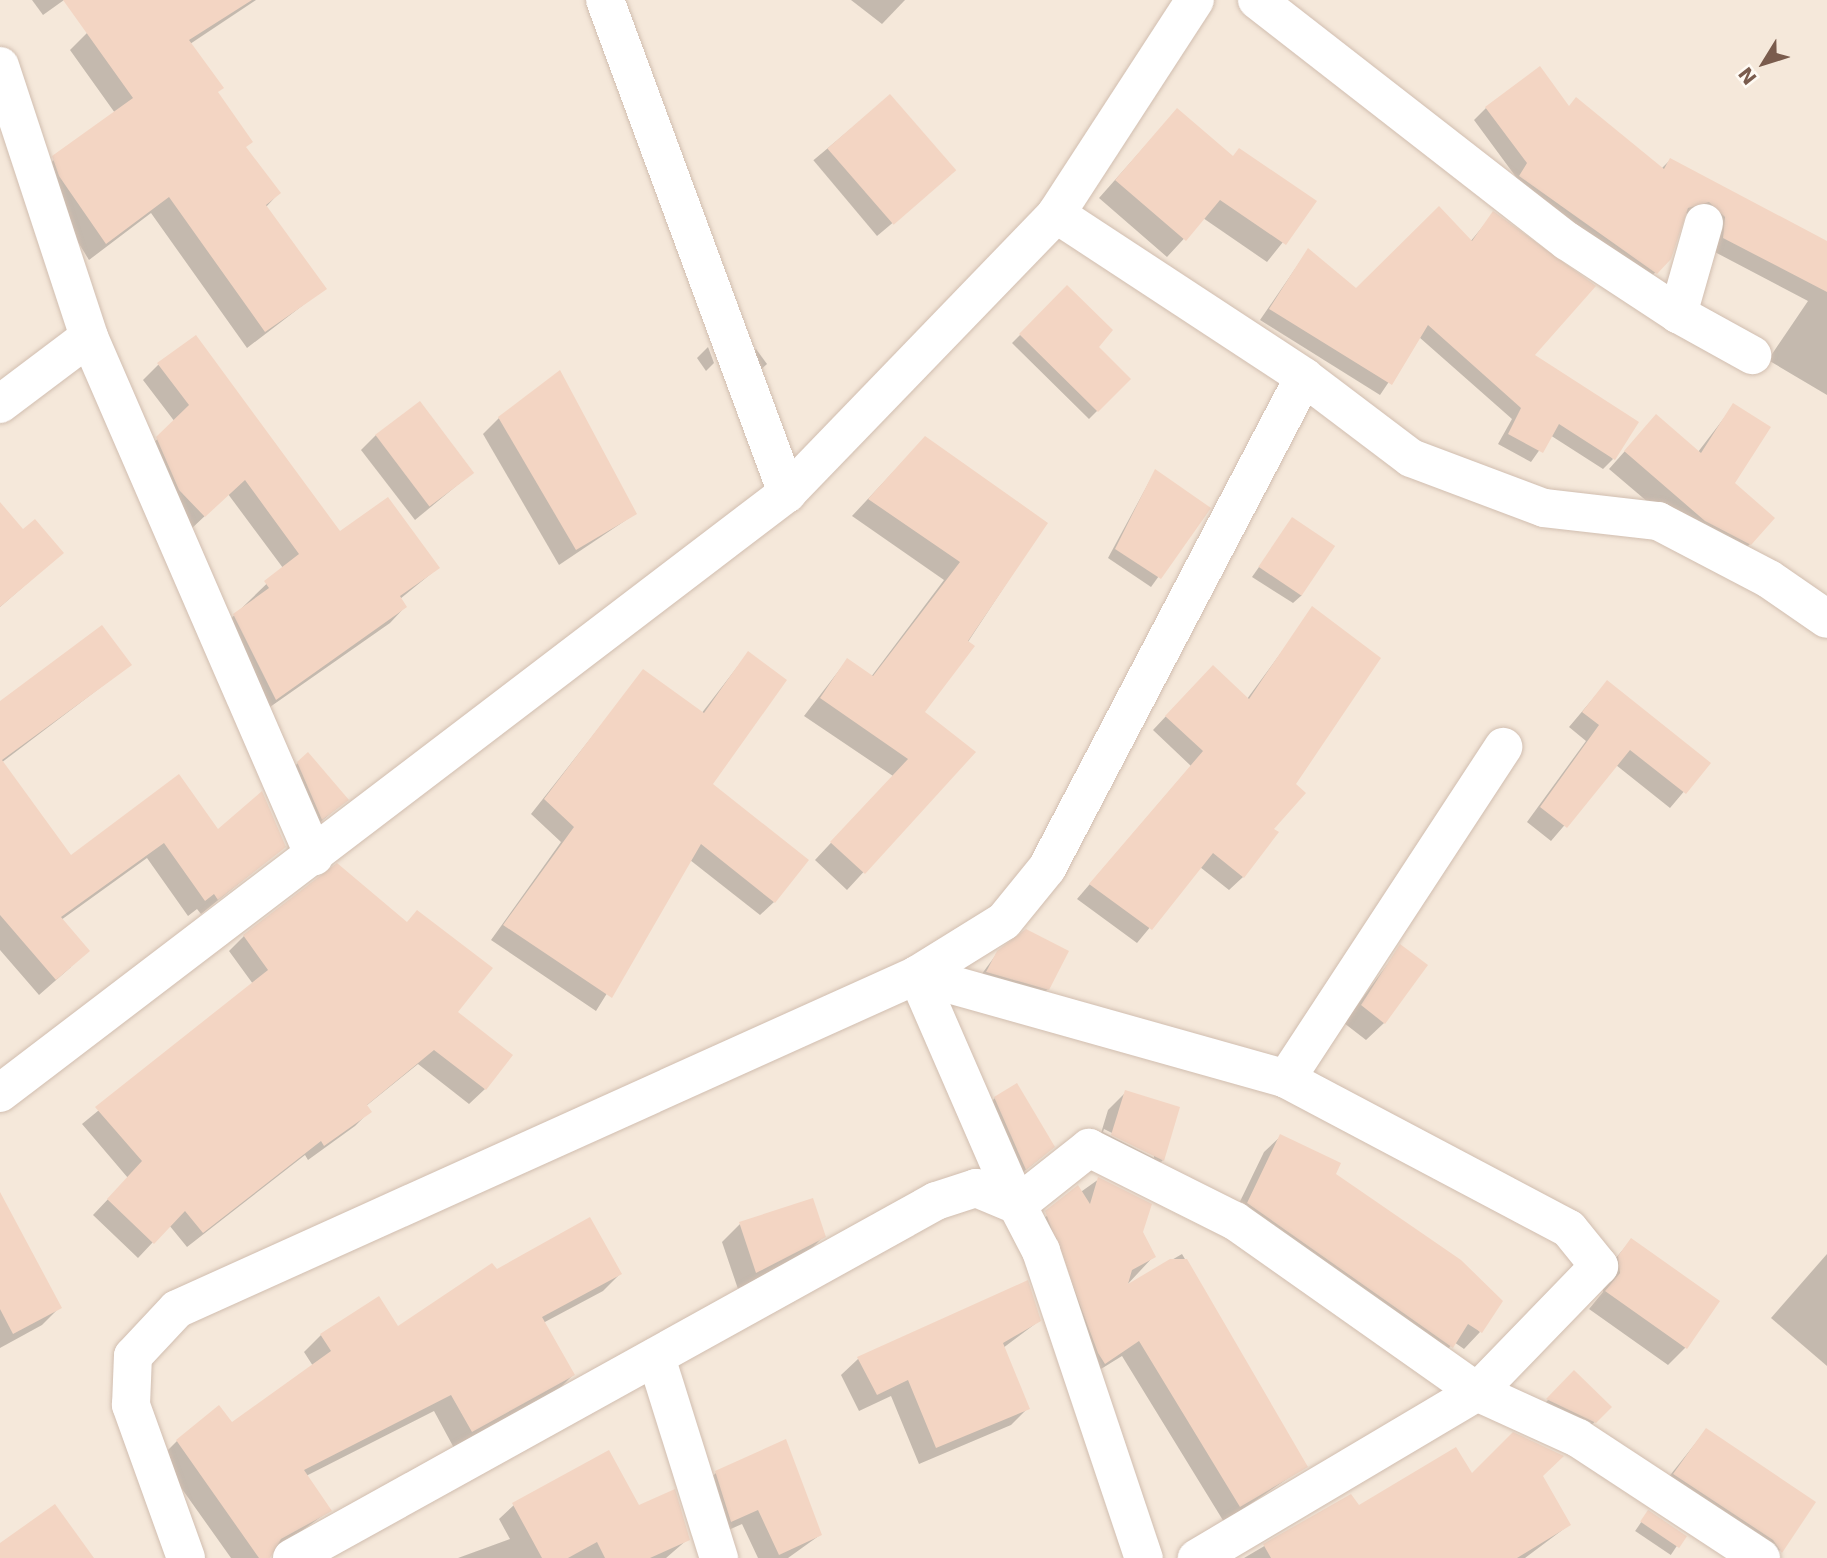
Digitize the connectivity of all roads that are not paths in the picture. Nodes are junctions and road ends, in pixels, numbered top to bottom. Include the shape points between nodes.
1 (605, 0) edge
2 (1195, 0) edge
3 (1257, 0) edge
4 (0, 66) edge
5 (1056, 214) junction
6 (1704, 223) dead end
7 (1678, 314) junction
8 (89, 337) junction
9 (1752, 355) dead end
10 (1304, 377) junction
11 (0, 404) edge
12 (787, 493) junction
13 (1827, 619) edge
14 (1503, 747) dead end
15 (314, 856) junction
16 (917, 975) junction
17 (1286, 1079) junction
18 (0, 1093) edge
19 (1017, 1205) junction
20 (656, 1357) junction
21 (1477, 1392) junction
22 (186, 1558) edge
23 (292, 1558) edge
24 (719, 1558) edge
25 (1144, 1558) edge
26 (1197, 1558) edge
27 (1760, 1558) edge

1 - 12 street
2 - 5 street
3 - 7 street via 1567,241
4 - 8 street
5 - 10 street
5 - 12 street
6 - 7 street
7 - 9 street
8 - 11 street
8 - 15 street
10 - 13 street via 1411,458 1544,509 1658,521 1769,579
10 - 16 street via 1047,868 1004,921
12 - 15 street
14 - 17 street
15 - 18 street
16 - 17 street
16 - 19 street
16 - 22 street via 177,1309 133,1356 131,1405
17 - 21 street via 1570,1229 1599,1266
19 - 20 street via 976,1188 936,1201
19 - 21 street via 1089,1148 1235,1221
19 - 25 street via 1041,1251
20 - 23 street
20 - 24 street
21 - 26 street
21 - 27 street via 1578,1438

